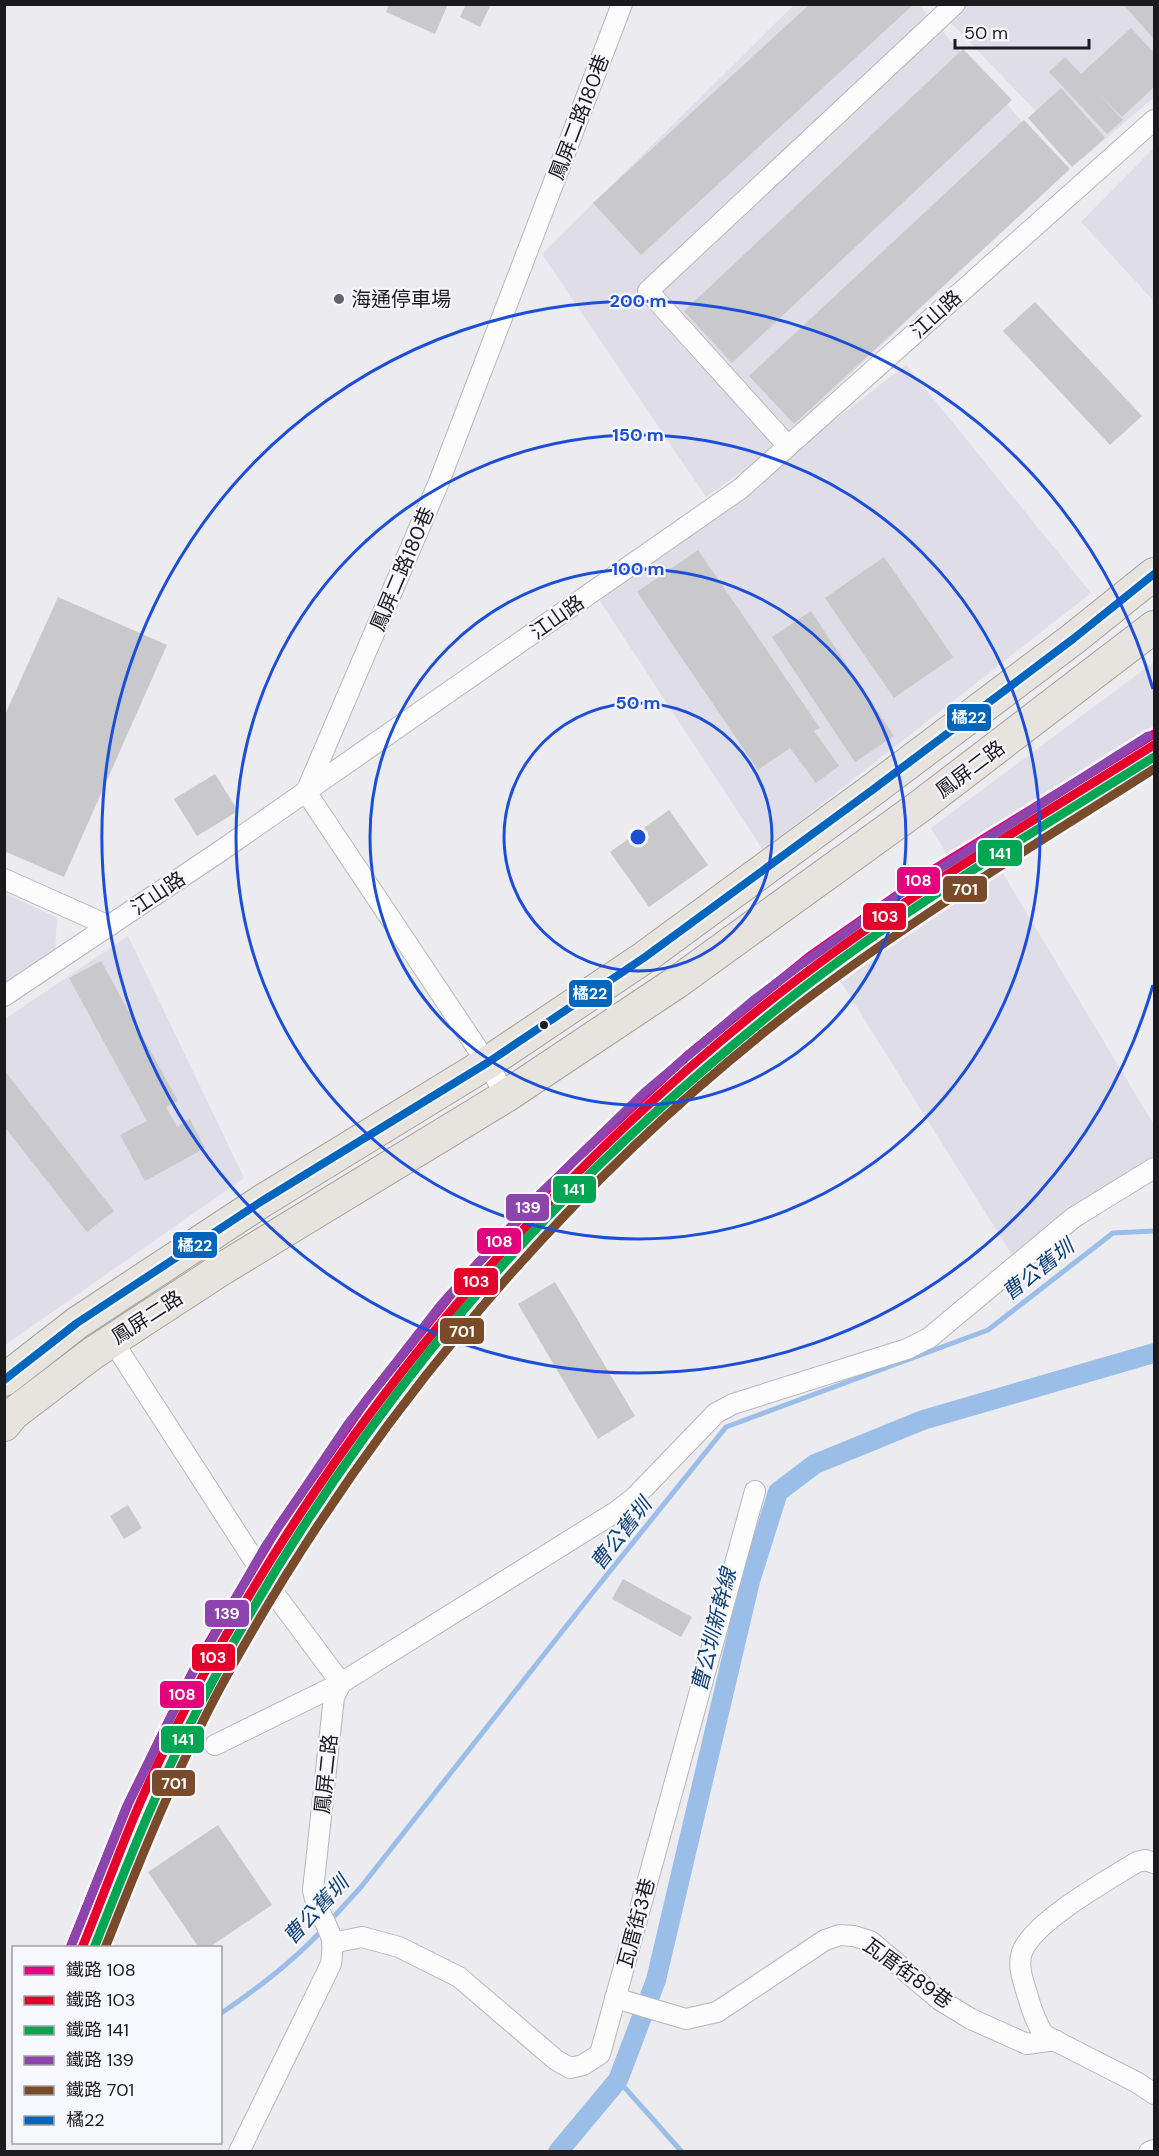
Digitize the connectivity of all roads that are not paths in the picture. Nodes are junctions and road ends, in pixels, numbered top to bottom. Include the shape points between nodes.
1 (622, 4) edge
2 (955, 4) edge
3 (1155, 120) edge
4 (788, 446) junction
5 (1155, 574) edge
6 (1155, 627) edge
7 (907, 764) junction
8 (306, 792) junction
9 (930, 799) junction
10 (4, 879) edge
11 (109, 926) junction
12 (4, 996) edge
13 (487, 1063) junction
14 (506, 1096) junction
15 (1155, 1168) edge
16 (112, 1340) junction
17 (4, 1380) edge
18 (7, 1420) edge
19 (755, 1491) dead end
20 (254, 1560) tunnel mouth
21 (271, 1589) tunnel mouth
22 (341, 1683) junction
23 (215, 1745) dead end
24 (1155, 1863) edge
25 (331, 1937) junction
26 (621, 2000) junction
27 (1055, 2040) junction
28 (1155, 2094) edge
29 (1155, 2150) edge
30 (239, 2151) edge
31 (1149, 2151) edge

1 - 8 street, 鳳屏二路180巷 via 439,482
2 - 4 street via 648,291
3 - 4 street, 江山路
4 - 8 street, 江山路 via 740,489
5 - 7 main road, 鳳屏二路
6 - 9 main road, 鳳屏二路
7 - 9 main road
7 - 13 main road, 鳳屏二路 via 645,957
8 - 11 street, 江山路
8 - 13 street
9 - 14 main road, 鳳屏二路 via 677,982
10 - 11 street
11 - 12 street, 江山路
13 - 14 street
13 - 17 main road, 鳳屏二路 via 262,1201 77,1323
14 - 16 main road, 鳳屏二路 via 216,1272
15 - 22 street via 1073,1218 929,1338 907,1349 733,1404 716,1413 618,1511
16 - 18 main road, 鳳屏二路
16 - 20 street
19 - 26 street, 瓦厝街3巷
21 - 22 street
22 - 23 street
22 - 25 street, 鳳屏二路 via 334,1697 313,1890 315,1905
24 - 27 street via 1137,1862 1062,1909 1021,1954 1020,1972 1036,2023 1044,2035
25 - 26 street, 瓦厝街3巷 via 362,1937 390,1944 459,1977 570,2068 600,2054
25 - 30 street via 331,1964
26 - 27 street, 瓦厝街89巷 via 686,2019 717,2012 825,1940 854,1936 870,1941 940,2000 971,2019 1027,2044
27 - 28 street
29 - 31 street

